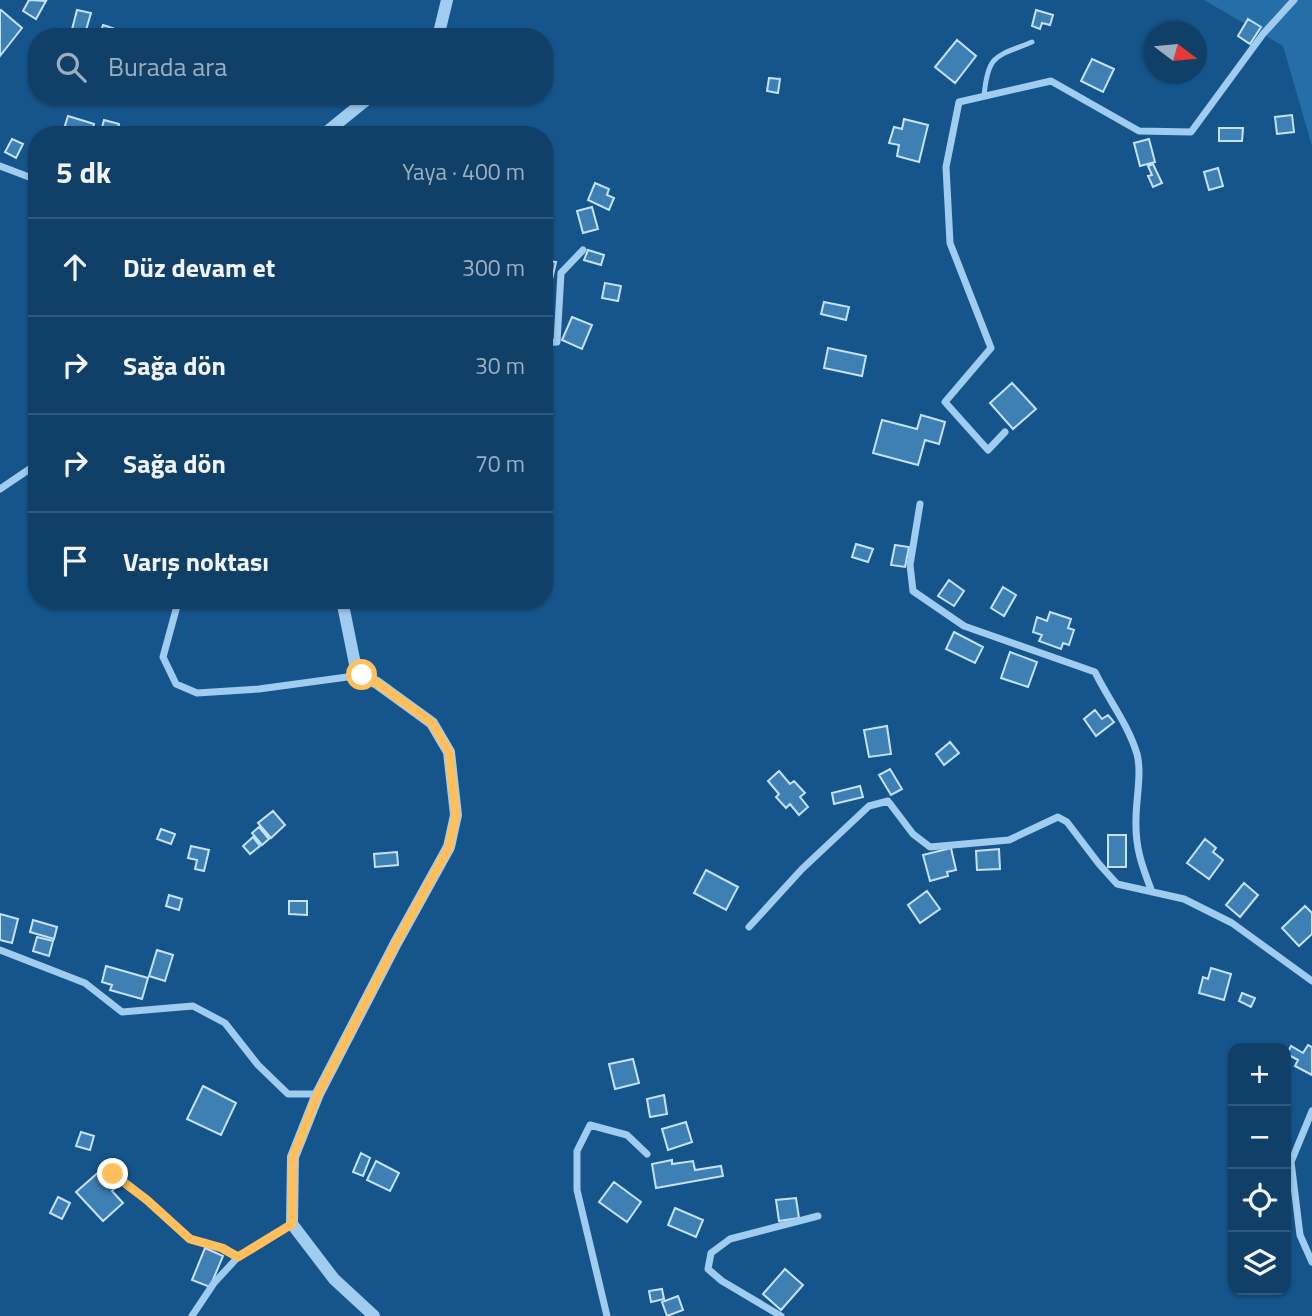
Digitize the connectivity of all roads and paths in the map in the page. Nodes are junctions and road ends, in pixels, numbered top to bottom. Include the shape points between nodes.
1 (447, 0) edge
2 (1294, 0) edge
3 (440, 28) edge
4 (1032, 42) dead end
5 (984, 96) junction
6 (360, 105) edge
7 (334, 126) edge
8 (0, 166) edge
9 (28, 177) edge
10 (583, 250) dead end
11 (553, 342) edge
12 (1005, 432) dead end
13 (28, 470) edge
14 (0, 489) edge
15 (920, 504) dead end
16 (176, 609) edge
17 (344, 609) edge
18 (362, 675) junction
19 (1152, 892) junction
20 (748, 926) dead end
21 (0, 950) edge
22 (1312, 981) edge
23 (318, 1094) junction
24 (1312, 1111) edge
25 (647, 1154) dead end
26 (113, 1174) dead end
27 (818, 1216) dead end
28 (292, 1224) junction
29 (238, 1257) junction
30 (1312, 1262) edge
31 (192, 1316) edge
32 (374, 1316) edge
33 (607, 1316) edge
34 (781, 1316) edge

1 - 3 street
2 - 5 street via 1263,34 1191,132 1139,131 1051,81
4 - 5 lane via 996,57 987,70
5 - 12 street via 959,102 946,167 950,243 990,348 945,402 988,450
6 - 7 street
8 - 9 street
10 - 11 street via 561,274 557,342
13 - 14 street
15 - 19 street via 910,565 913,591 964,626 1094,672 1121,717 1137,756 1137,855
16 - 18 street via 163,657 176,684 197,693
17 - 18 street via 355,664
18 - 23 street via 432,723 449,752 456,815 449,847
19 - 20 street via 1117,884 1058,817 1009,840 930,847 913,834 888,801 869,806
19 - 22 street via 1184,899 1232,923
21 - 23 street via 85,983 122,1012 193,1006 225,1023 288,1094
23 - 28 street via 293,1157
24 - 30 street via 1292,1162 1300,1235
25 - 33 street via 627,1135 590,1125 578,1151 577,1190
26 - 29 street via 190,1239
27 - 34 street via 730,1239 711,1253 708,1269
28 - 29 street
28 - 32 street via 334,1279
29 - 31 street

